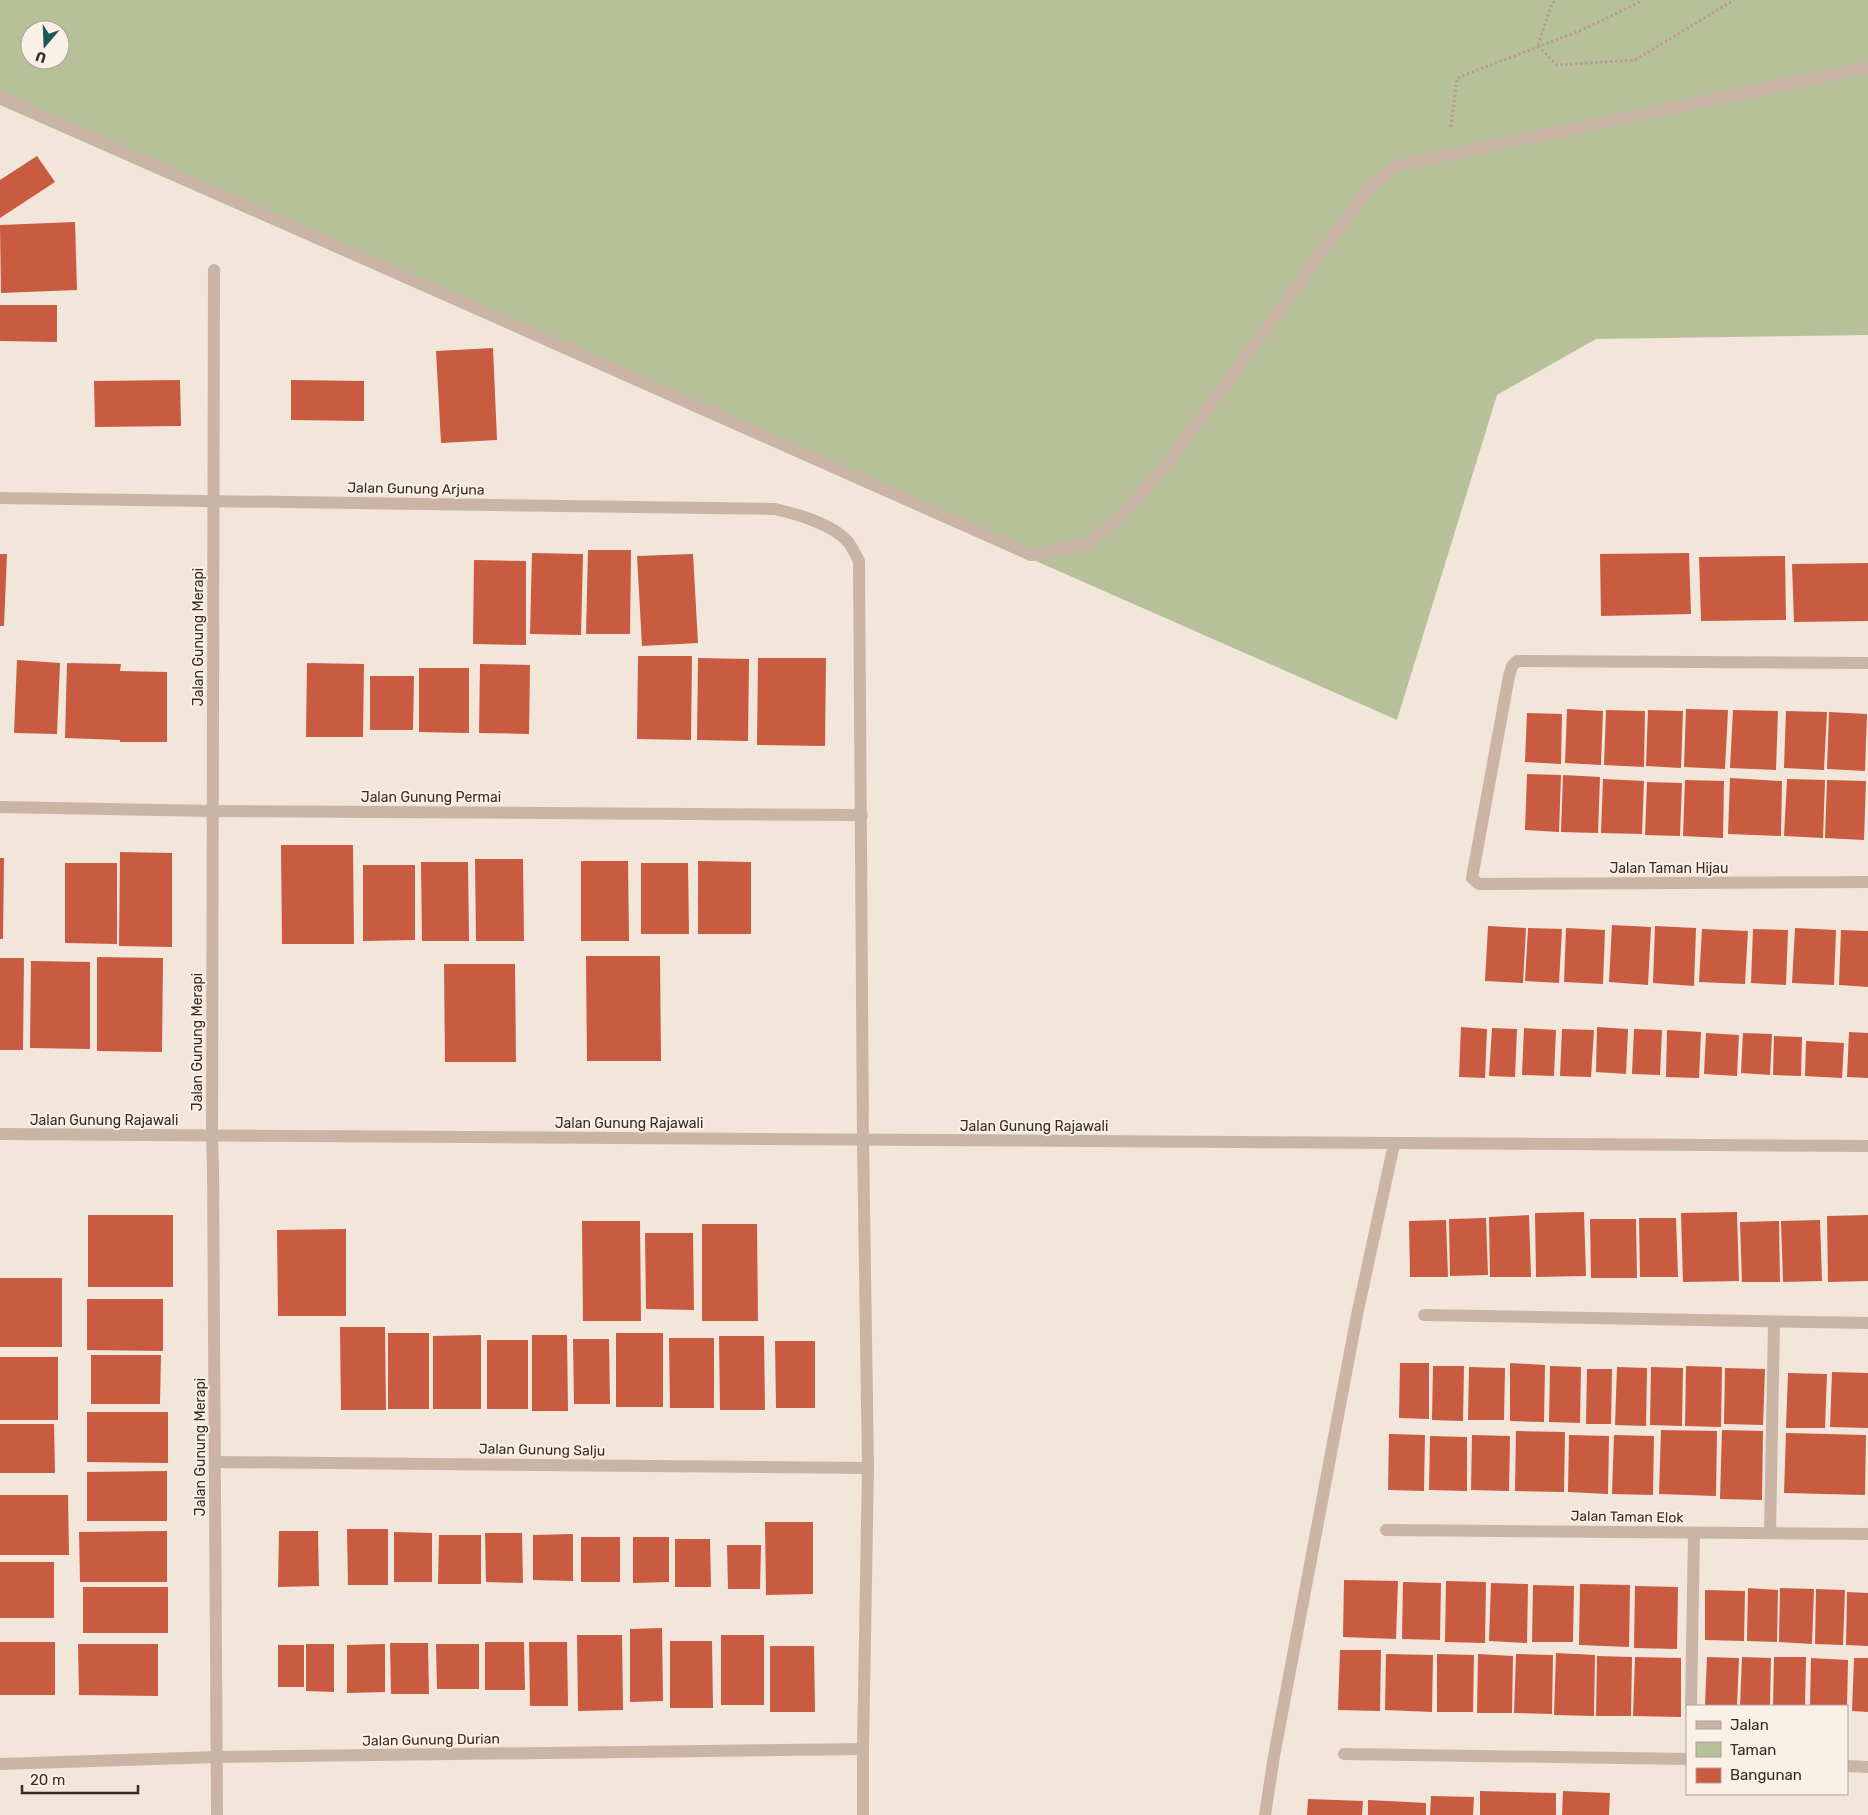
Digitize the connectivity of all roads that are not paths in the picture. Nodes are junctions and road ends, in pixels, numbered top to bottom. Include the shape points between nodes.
1 (1868, 67) edge
2 (0, 97) edge
3 (214, 270) dead end
4 (0, 498) edge
5 (213, 501) junction
6 (1868, 663) edge
7 (0, 807) edge
8 (212, 811) junction
9 (862, 815) junction
10 (1868, 882) edge
11 (0, 1134) edge
12 (212, 1136) junction
13 (863, 1140) junction
14 (1394, 1144) junction
15 (1868, 1146) edge
16 (1424, 1315) dead end
17 (1774, 1322) junction
18 (1868, 1323) edge
19 (215, 1462) junction
20 (868, 1468) junction
21 (1386, 1530) dead end
22 (1694, 1533) junction
23 (1770, 1533) junction
24 (1868, 1534) edge
25 (1691, 1705) edge
26 (863, 1749) junction
27 (1344, 1754) dead end
28 (217, 1757) junction
29 (1686, 1760) edge
30 (0, 1764) edge
31 (1848, 1766) edge
32 (1868, 1766) edge
33 (217, 1815) edge
34 (863, 1815) edge
35 (1266, 1815) edge

1 - 2 street via 1395,166 1361,198 1163,470 1116,521 1088,544 1031,555
3 - 5 street, Jalan Gunung Merapi
4 - 5 street, Jalan Gunung Arjuna
5 - 8 street, Jalan Gunung Merapi
5 - 9 street, Jalan Gunung Arjuna via 775,509 802,515 848,542 859,561
6 - 10 street, Jalan Taman Hijau via 1517,661 1509,676 1472,878 1479,884
7 - 8 street, Jalan Gunung Permai
8 - 9 street, Jalan Gunung Permai
8 - 12 street, Jalan Gunung Merapi
9 - 13 street, Jalan Gunung Arjuna
11 - 12 street, Jalan Gunung Rajawali
12 - 13 street, Jalan Gunung Rajawali
12 - 19 street, Jalan Gunung Merapi
13 - 14 street, Jalan Gunung Rajawali
13 - 20 street, Jalan Gunung Arjuna
14 - 15 street, Jalan Gunung Rajawali
14 - 35 street via 1352,1344 1274,1756
16 - 17 street
17 - 18 street
17 - 23 street
19 - 20 street, Jalan Gunung Salju
19 - 28 street, Jalan Gunung Merapi
20 - 26 street, Jalan Gunung Arjuna
21 - 22 street, Jalan Taman Elok
22 - 23 street, Jalan Taman Elok
22 - 25 street
23 - 24 street, Jalan Taman Elok
26 - 28 street, Jalan Gunung Durian
26 - 34 street, Jalan Gunung Arjuna
27 - 29 street
28 - 30 street, Jalan Gunung Durian
28 - 33 street, Jalan Gunung Merapi
31 - 32 street

